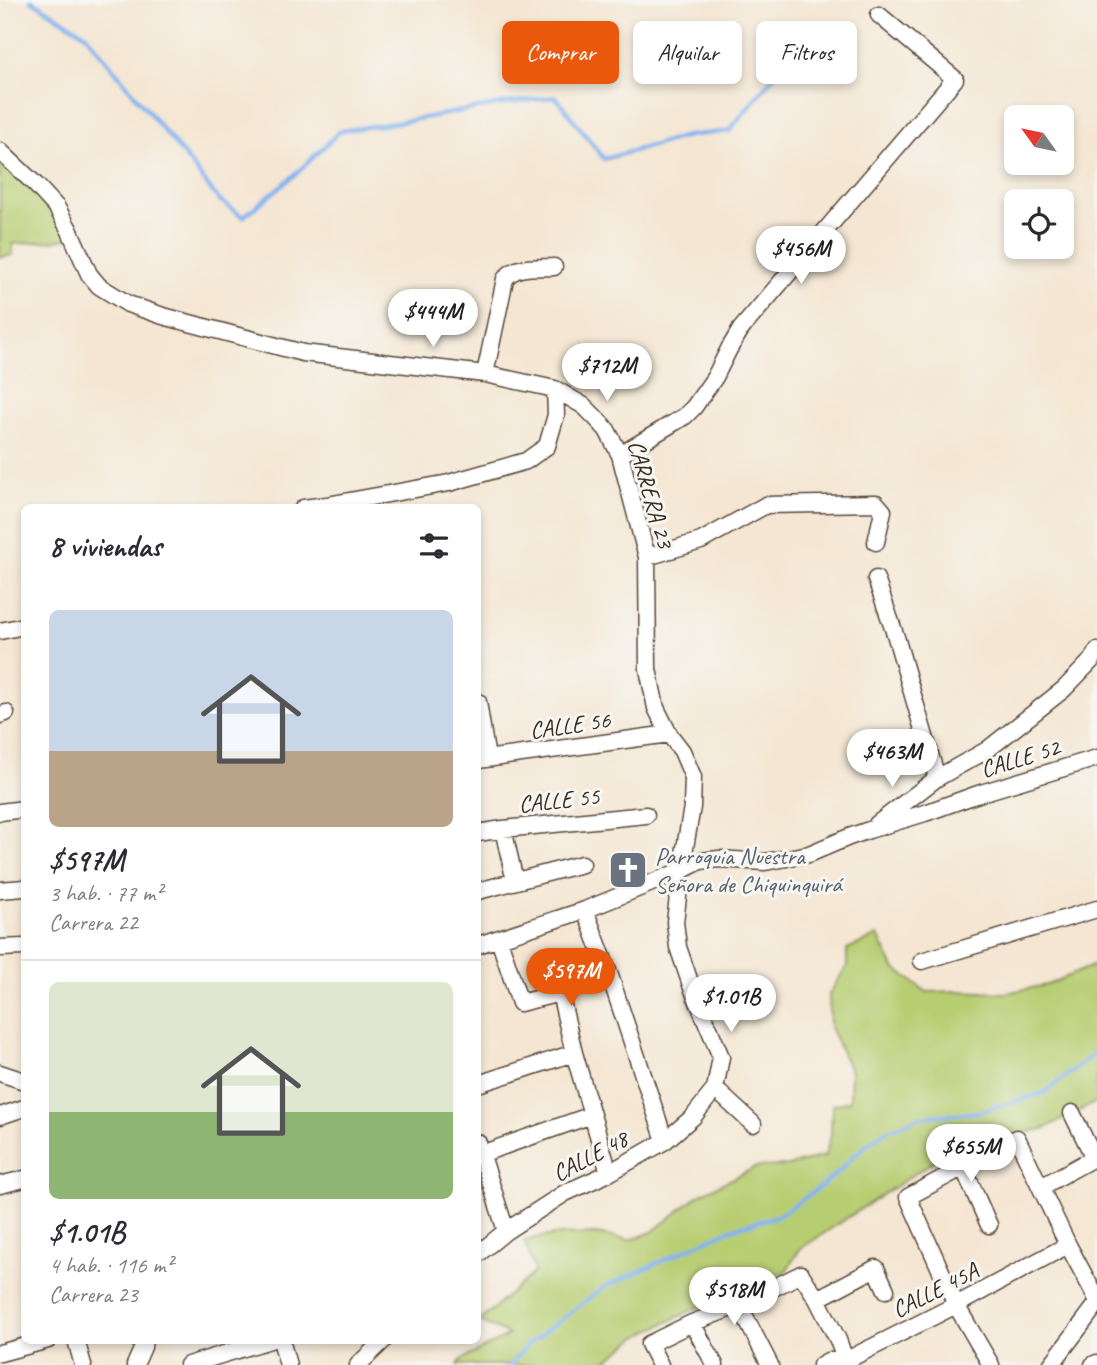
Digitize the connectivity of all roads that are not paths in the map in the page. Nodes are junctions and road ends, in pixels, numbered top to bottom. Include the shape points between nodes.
1 (878, 15) dead end
2 (0, 151) edge
3 (554, 267) dead end
4 (485, 374) junction
5 (555, 389) junction
6 (620, 454) junction
7 (376, 502) edge
8 (343, 504) edge
9 (876, 542) dead end
10 (647, 557) junction
11 (876, 579) dead end
12 (21, 627) edge
13 (0, 631) edge
14 (1097, 652) edge
15 (669, 734) junction
16 (1097, 758) edge
17 (482, 760) edge
18 (937, 778) junction
19 (21, 809) edge
20 (0, 812) edge
21 (646, 815) dead end
22 (503, 829) junction
23 (869, 830) junction
24 (481, 833) edge
25 (582, 864) dead end
26 (681, 871) junction
27 (515, 881) junction
28 (21, 888) edge
29 (0, 890) edge
30 (481, 890) edge
31 (1097, 909) edge
32 (584, 910) junction
33 (499, 939) junction
34 (481, 944) edge
35 (21, 947) edge
36 (0, 948) edge
37 (922, 961) dead end
38 (610, 976) junction
39 (560, 993) junction
40 (574, 1053) junction
41 (0, 1073) edge
42 (21, 1080) edge
43 (481, 1083) edge
44 (715, 1089) junction
45 (21, 1109) edge
46 (1072, 1113) dead end
47 (592, 1115) junction
48 (0, 1116) edge
49 (753, 1124) dead end
50 (665, 1141) junction
51 (481, 1148) edge
52 (481, 1155) edge
53 (1096, 1157) edge
54 (963, 1167) junction
55 (608, 1173) junction
56 (21, 1180) edge
57 (0, 1185) edge
58 (1041, 1187) junction
59 (989, 1225) dead end
60 (506, 1231) junction
61 (1069, 1245) junction
62 (481, 1252) edge
63 (886, 1290) dead end
64 (817, 1299) junction
65 (1097, 1301) edge
66 (739, 1305) junction
67 (956, 1305) junction
68 (692, 1323) junction
69 (33, 1344) edge
70 (77, 1344) edge
71 (143, 1344) edge
72 (275, 1344) edge
73 (283, 1344) edge
74 (380, 1344) edge
75 (0, 1353) edge
76 (846, 1363) edge
77 (83, 1365) edge
78 (135, 1365) edge
79 (188, 1365) edge
80 (288, 1365) edge
81 (358, 1365) edge
82 (660, 1365) edge
83 (715, 1365) edge
84 (770, 1365) edge
85 (821, 1365) edge
86 (990, 1365) edge
87 (1051, 1365) edge

1 - 6 street via 955,79 741,329 694,407
2 - 4 street, CARRERA 23 via 57,208 99,286 128,304 303,353
3 - 4 street via 509,272
4 - 5 street, CARRERA 23
5 - 6 street, CARRERA 23 via 596,418
5 - 7 street via 556,415 547,446 526,461
6 - 10 street, CARRERA 23
7 - 8 street
9 - 10 street via 884,511 876,503 766,505 701,541
10 - 15 street, CARRERA 23 via 648,669 656,708
11 - 18 street
12 - 13 street
14 - 18 street via 1064,689 987,750
15 - 17 street, CALLE 56
15 - 26 street, CARRERA 23 via 693,777
16 - 23 street, CALLE 52
18 - 23 street
19 - 20 street
21 - 22 street, CALLE 55
22 - 24 street, CALLE 55
22 - 27 street
23 - 26 street, CALLE 52 via 809,855 765,862 700,861
25 - 27 street
26 - 32 street, CALLE 52
26 - 44 street, CARRERA 23 via 675,922 678,947 721,1057
27 - 30 street
28 - 29 street
31 - 37 street
32 - 33 street, CALLE 52
32 - 38 street
33 - 34 street, CALLE 52
33 - 39 street via 520,1003
35 - 36 street
38 - 39 street
38 - 50 street
39 - 40 street
40 - 43 street
40 - 47 street
41 - 42 street
44 - 49 street
44 - 50 street, CALLE 48 via 693,1117
45 - 48 street
46 - 53 street
47 - 51 street
47 - 55 street
50 - 55 street, CALLE 48
52 - 60 street
53 - 58 street
54 - 58 street via 1017,1138
54 - 59 street
54 - 67 street via 908,1197
55 - 60 street, CALLE 48 via 565,1193
56 - 57 street
58 - 61 street
60 - 62 street, CALLE 48
61 - 65 street
61 - 67 street, CALLE 45A
63 - 64 street via 876,1268
64 - 66 street via 801,1274
64 - 76 street
65 - 87 street
66 - 68 street
66 - 84 street
67 - 76 street, CALLE 45A
67 - 86 street
68 - 82 street via 649,1343
68 - 83 street
69 - 75 street
70 - 77 street
71 - 78 street
72 - 79 street
73 - 80 street
74 - 81 street
76 - 85 street, CALLE 45A

